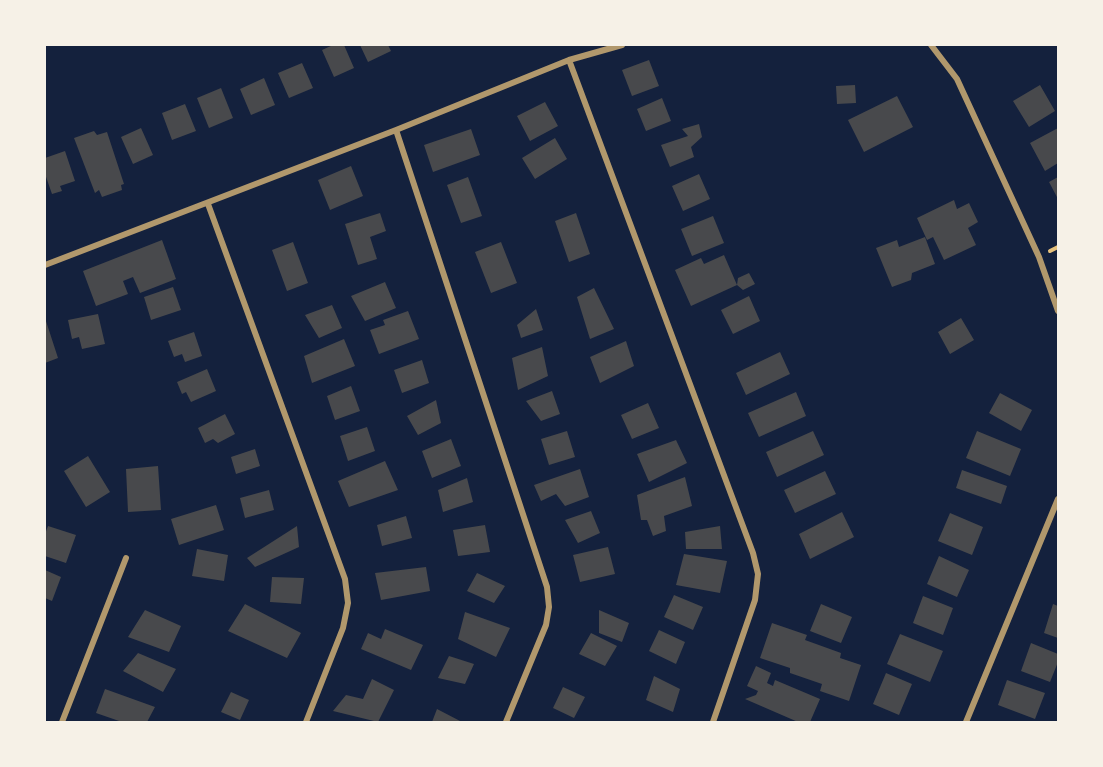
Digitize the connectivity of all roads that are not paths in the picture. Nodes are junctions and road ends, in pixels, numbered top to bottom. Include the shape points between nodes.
1 (622, 45) edge
2 (931, 45) edge
3 (569, 60) junction
4 (396, 130) junction
5 (208, 204) junction
6 (45, 266) edge
7 (1058, 311) edge
8 (1058, 499) edge
9 (126, 558) dead end
10 (62, 722) edge
11 (306, 722) edge
12 (506, 722) edge
13 (713, 722) edge
14 (966, 722) edge

1 - 3 street
2 - 7 street via 957,79 1039,257
3 - 4 street
3 - 13 street via 758,574 755,600
4 - 5 street
4 - 12 street via 547,587 546,625
5 - 6 street
5 - 11 street via 345,579 348,603 343,628
8 - 14 street
9 - 10 street

